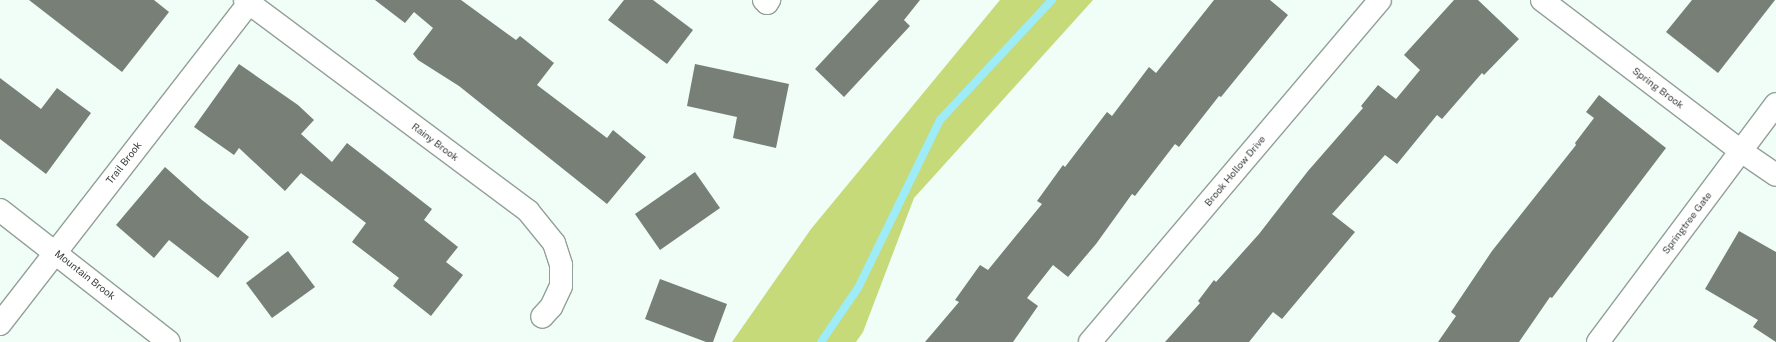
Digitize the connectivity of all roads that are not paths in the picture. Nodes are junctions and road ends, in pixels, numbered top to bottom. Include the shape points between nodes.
1 (1380, 0) edge
2 (1542, 0) edge
3 (247, 1) edge
4 (1776, 104) edge
5 (1741, 151) junction
6 (1776, 174) edge
7 (0, 210) edge
8 (55, 251) junction
9 (542, 317) dead end
10 (0, 324) edge
11 (169, 342) edge
12 (1090, 342) edge
13 (1598, 342) edge

1 - 12 street, Brook Hollow Drive
2 - 5 street, Spring Brook
3 - 8 street, Trail Brook
3 - 9 street, Rainy Brook via 528,211 554,243 561,265 561,286 551,307
4 - 5 street, Springtree Gate
5 - 6 street, Spring Brook
5 - 13 street, Springtree Gate
7 - 8 street, Mountain Brook
8 - 10 street, Trail Brook
8 - 11 street, Mountain Brook

